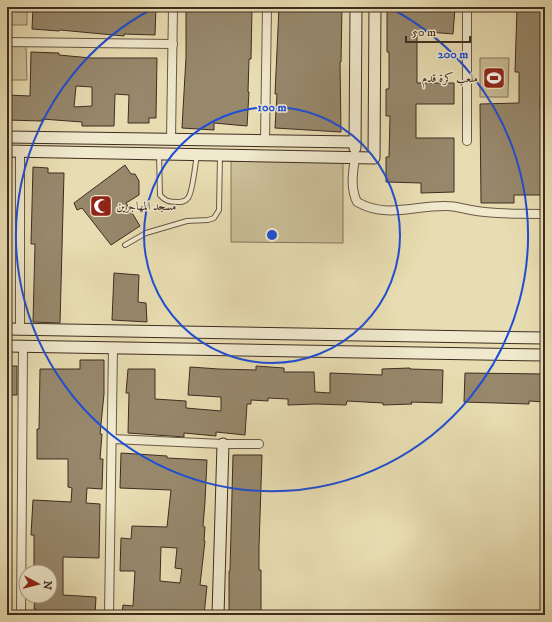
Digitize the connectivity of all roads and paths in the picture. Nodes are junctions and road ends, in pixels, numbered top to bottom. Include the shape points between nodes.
1 (173, 7) edge
2 (267, 7) edge
3 (356, 7) edge
4 (375, 7) edge
5 (467, 7) edge
6 (7, 42) edge
7 (172, 44) junction
8 (7, 137) edge
9 (171, 139) junction
10 (265, 141) junction
11 (467, 141) dead end
12 (355, 142) junction
13 (7, 151) edge
14 (20, 151) junction
15 (159, 154) junction
16 (197, 154) junction
17 (220, 155) junction
18 (355, 157) junction
19 (545, 214) edge
20 (125, 245) dead end
21 (7, 329) edge
22 (20, 330) junction
23 (545, 338) edge
24 (7, 346) edge
25 (23, 347) junction
26 (113, 348) junction
27 (545, 354) edge
28 (112, 440) junction
29 (223, 444) junction
30 (259, 444) dead end
31 (21, 615) edge
32 (109, 615) edge
33 (218, 615) edge

1 - 7 street
2 - 10 street
3 - 12 street
4 - 18 street via 374,158
5 - 11 street
6 - 7 street
7 - 9 street
8 - 9 street
9 - 10 street
10 - 12 street
12 - 18 street
13 - 14 street
14 - 15 street
14 - 22 street
15 - 16 street
15 - 16 lane via 160,195 170,202 183,202 188,199
16 - 17 street
17 - 18 street
17 - 20 lane via 219,210 214,218 187,221 146,233
18 - 19 street via 353,194 357,202 374,209 394,211 433,205
21 - 22 street
22 - 23 street
24 - 25 street
25 - 26 street
25 - 31 street
26 - 27 street
26 - 28 street
28 - 29 street
28 - 32 street
29 - 30 street
29 - 33 street

